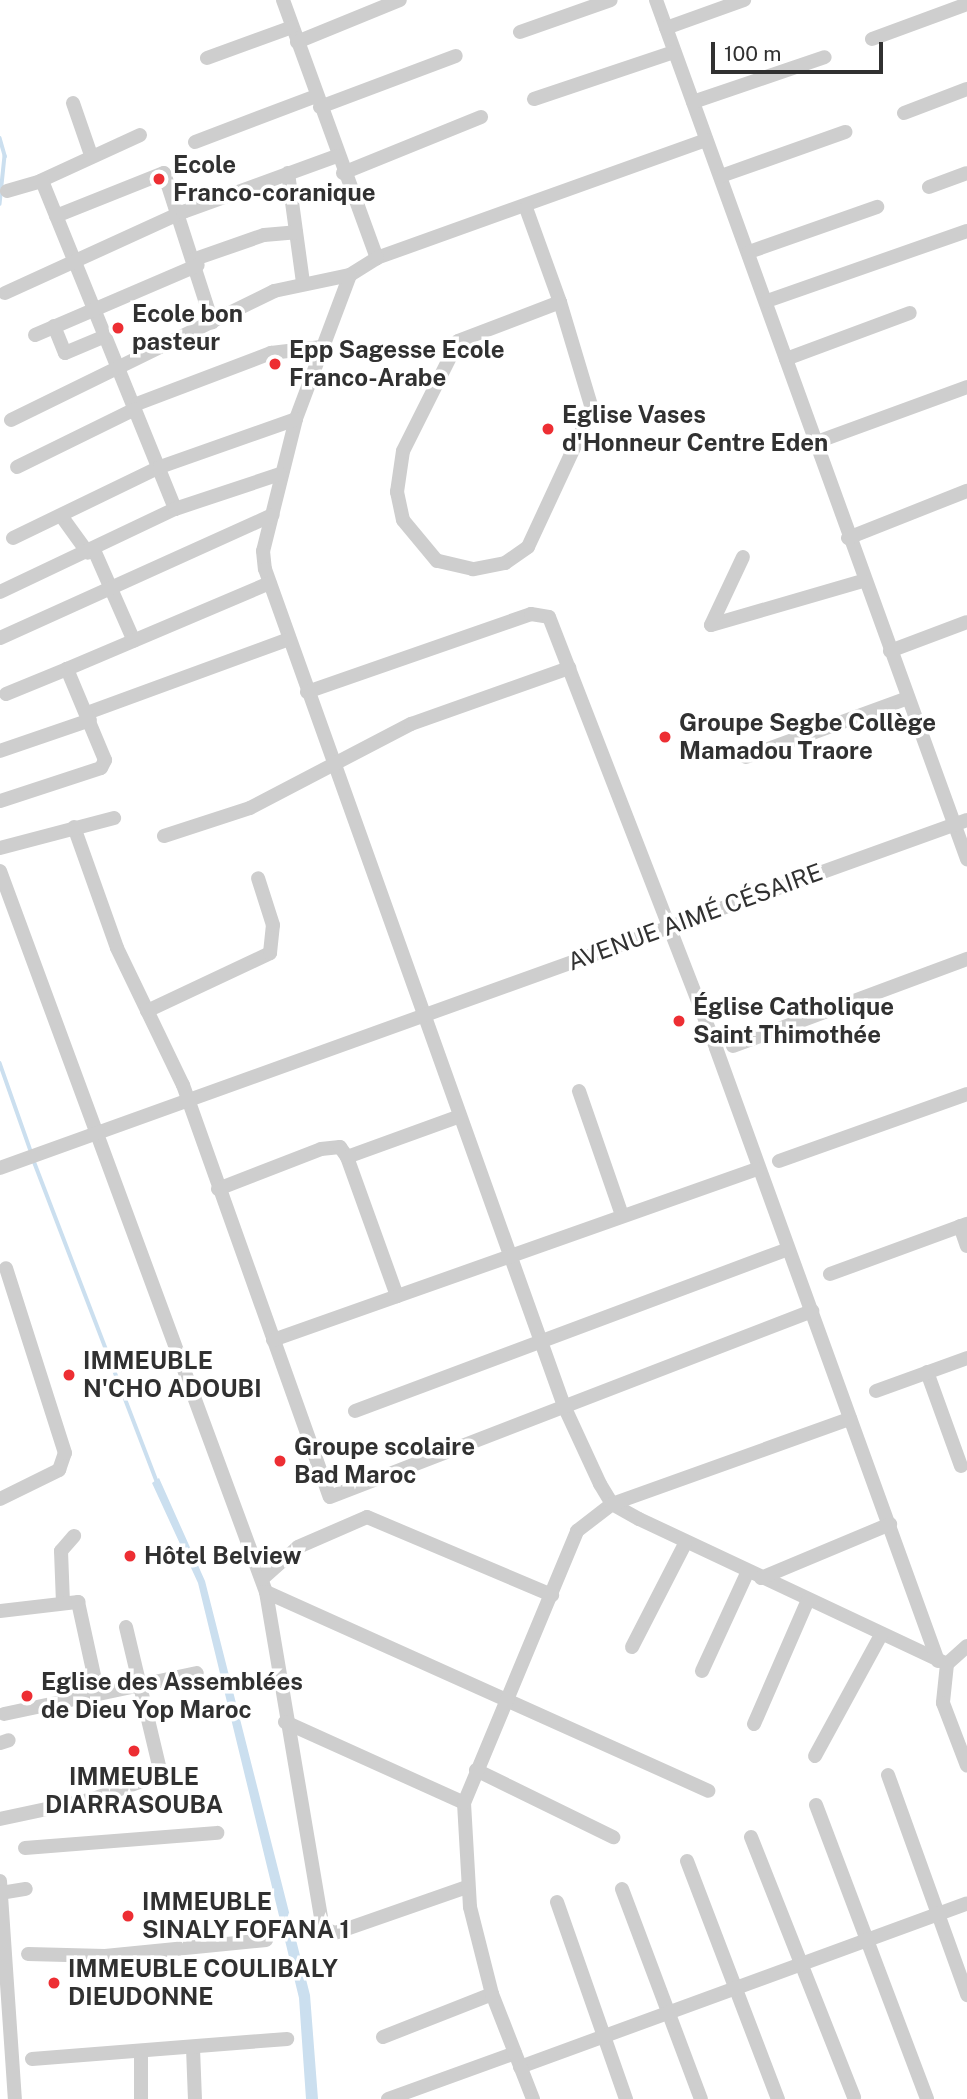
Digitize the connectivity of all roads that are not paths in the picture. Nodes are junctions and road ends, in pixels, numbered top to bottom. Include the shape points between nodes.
1 (283, 0) edge
2 (400, 0) edge
3 (611, 0) edge
4 (656, 0) edge
5 (744, 0) edge
6 (967, 4) edge
7 (292, 27) junction
8 (666, 28) junction
9 (520, 32) dead end
10 (872, 39) dead end
11 (297, 42) junction
12 (674, 52) junction
13 (456, 56) dead end
14 (825, 57) dead end
15 (207, 58) dead end
16 (967, 89) edge
17 (534, 99) dead end
18 (318, 102) junction
19 (693, 102) junction
20 (73, 103) dead end
21 (904, 113) dead end
22 (481, 117) dead end
23 (845, 132) dead end
24 (140, 135) dead end
25 (706, 140) junction
26 (194, 142) dead end
27 (91, 155) junction
28 (337, 156) junction
29 (288, 173) junction
30 (343, 173) junction
31 (967, 173) edge
32 (721, 176) junction
33 (40, 181) junction
34 (929, 187) dead end
35 (7, 191) dead end
36 (877, 207) dead end
37 (526, 208) junction
38 (180, 214) junction
39 (56, 216) junction
40 (967, 231) edge
41 (296, 232) junction
42 (749, 252) junction
43 (377, 258) junction
44 (197, 262) junction
45 (72, 263) junction
46 (349, 275) junction
47 (303, 282) junction
48 (5, 293) dead end
49 (767, 301) junction
50 (561, 302) junction
51 (92, 310) junction
52 (910, 313) dead end
53 (212, 322) junction
54 (54, 326) junction
55 (35, 335) dead end
56 (103, 337) junction
57 (322, 346) junction
58 (786, 359) junction
59 (117, 366) junction
60 (967, 387) edge
61 (134, 407) junction
62 (296, 419) junction
63 (11, 420) dead end
64 (814, 443) junction
65 (17, 467) dead end
66 (160, 467) junction
67 (280, 474) junction
68 (967, 491) edge
69 (175, 509) junction
70 (272, 515) junction
71 (62, 517) junction
72 (13, 538) dead end
73 (848, 538) junction
74 (91, 552) junction
75 (743, 557) dead end
76 (862, 581) junction
77 (270, 583) junction
78 (113, 589) junction
79 (0, 592) edge
80 (967, 622) edge
81 (0, 638) edge
82 (286, 640) junction
83 (134, 641) junction
84 (890, 651) junction
85 (569, 668) junction
86 (66, 669) junction
87 (307, 692) junction
88 (6, 694) dead end
89 (908, 698) junction
90 (88, 717) junction
91 (0, 751) edge
92 (746, 757) dead end
93 (335, 769) junction
94 (0, 801) edge
95 (114, 818) dead end
96 (961, 822) edge
97 (74, 827) junction
98 (164, 836) dead end
99 (0, 848) edge
100 (967, 859) edge
101 (0, 871) edge
102 (258, 878) dead end
103 (666, 927) junction
104 (967, 959) edge
105 (146, 1011) junction
106 (425, 1018) junction
107 (733, 1046) dead end
108 (579, 1091) dead end
109 (967, 1094) edge
110 (186, 1102) junction
111 (460, 1116) junction
112 (97, 1134) junction
113 (0, 1150) edge
114 (346, 1157) junction
115 (779, 1161) dead end
116 (3, 1167) edge
117 (757, 1169) junction
118 (218, 1189) junction
119 (622, 1214) junction
120 (963, 1225) edge
121 (967, 1246) edge
122 (788, 1249) junction
123 (510, 1255) junction
124 (6, 1268) dead end
125 (830, 1274) dead end
126 (397, 1296) junction
127 (812, 1311) junction
128 (273, 1340) junction
129 (540, 1340) junction
130 (967, 1358) edge
131 (927, 1372) junction
132 (876, 1391) dead end
133 (564, 1406) junction
134 (355, 1411) dead end
135 (850, 1419) junction
136 (961, 1466) dead end
137 (0, 1500) edge
138 (612, 1504) junction
139 (890, 1524) junction
140 (74, 1536) dead end
141 (686, 1542) junction
142 (754, 1575) junction
143 (264, 1586) junction
144 (552, 1595) junction
145 (808, 1600) junction
146 (62, 1603) junction
147 (0, 1611) edge
148 (126, 1627) dead end
149 (881, 1635) junction
150 (967, 1646) edge
151 (632, 1647) dead end
152 (943, 1662) junction
153 (702, 1671) dead end
154 (197, 1673) dead end
155 (137, 1685) junction
156 (98, 1694) junction
157 (505, 1698) junction
158 (4, 1714) dead end
159 (285, 1722) junction
160 (754, 1724) dead end
161 (815, 1756) dead end
162 (967, 1766) edge
163 (476, 1770) junction
164 (888, 1775) dead end
165 (708, 1791) dead end
166 (464, 1802) junction
167 (816, 1805) dead end
168 (0, 1819) edge
169 (217, 1833) dead end
170 (613, 1837) dead end
171 (751, 1837) dead end
172 (25, 1848) dead end
173 (687, 1861) dead end
174 (467, 1887) junction
175 (0, 1889) edge
176 (26, 1889) dead end
177 (622, 1889) dead end
178 (556, 1902) dead end
179 (967, 1903) edge
180 (937, 1915) junction
181 (266, 1940) dead end
182 (869, 1940) junction
183 (28, 1954) dead end
184 (803, 1964) junction
185 (737, 1988) junction
186 (492, 1994) junction
187 (967, 1995) edge
188 (671, 2012) junction
189 (383, 2037) dead end
190 (603, 2037) junction
191 (287, 2039) dead end
192 (194, 2048) junction
193 (141, 2051) junction
194 (32, 2059) dead end
195 (518, 2060) junction
196 (854, 2096) dead end
197 (529, 2098) edge
198 (15, 2099) edge
199 (141, 2099) edge
200 (195, 2099) edge
201 (388, 2099) edge
202 (626, 2099) edge
203 (701, 2099) edge
204 (778, 2099) edge
205 (927, 2099) edge

1 - 7 street
2 - 11 street
3 - 9 street
4 - 8 street
5 - 8 street
6 - 10 street
7 - 11 street
7 - 15 street
8 - 12 street
11 - 18 street
12 - 17 street
12 - 19 street
13 - 18 street
14 - 19 street
16 - 21 street
18 - 26 street
18 - 28 street
19 - 25 street
20 - 27 street
22 - 30 street
23 - 32 street
24 - 27 street
25 - 32 street
25 - 37 street
27 - 33 street
28 - 29 street
28 - 30 street
29 - 38 street
29 - 41 street
30 - 43 street
31 - 34 street
32 - 42 street
33 - 35 street
33 - 39 street
36 - 42 street
37 - 43 street
37 - 50 street
38 - 39 street via 164,173
38 - 44 street
38 - 45 street
39 - 45 street
40 - 49 street
41 - 44 street via 264,234
41 - 47 street
42 - 49 street
43 - 46 street
44 - 51 street
44 - 53 street
45 - 48 street
45 - 51 street
46 - 47 street
46 - 57 street
47 - 53 street
49 - 58 street
50 - 50 street via 592,409 545,522 528,547 505,563 473,569 437,561 419,547 403,520 397,492 403,451 458,341
51 - 54 street
51 - 56 street
52 - 58 street
53 - 59 street
54 - 55 street
54 - 56 street via 65,353
56 - 59 street
57 - 61 street via 271,353
57 - 62 street
58 - 64 street
59 - 61 street
59 - 63 street
60 - 64 street
61 - 65 street
61 - 66 street
62 - 66 street
62 - 67 street
64 - 73 street
66 - 69 street
66 - 71 street
67 - 69 street
67 - 70 street
68 - 73 street
69 - 74 street
70 - 77 street via 263,551
70 - 78 street
71 - 72 street
71 - 74 street
73 - 76 street
74 - 78 street
74 - 79 street
75 - 76 street via 711,625
76 - 84 street
77 - 82 street
77 - 83 street
78 - 81 street
78 - 83 street
80 - 84 street
82 - 87 street
82 - 90 street
83 - 86 street
84 - 89 street
85 - 87 street via 549,617 531,614
85 - 93 street via 411,724
85 - 103 street
86 - 88 street
86 - 90 street
87 - 93 street
89 - 92 street
89 - 96 street
90 - 91 street
90 - 94 street via 105,760 101,768
93 - 98 street via 250,808
93 - 106 street
95 - 97 street
96 - 100 street
96 - 103 street, AVENUE AIMÉ CÉSAIRE
97 - 99 street
97 - 105 street
101 - 112 street
102 - 105 street via 273,925 270,953
103 - 106 street, AVENUE AIMÉ CÉSAIRE
103 - 117 street
104 - 107 street
105 - 110 street
106 - 110 street, AVENUE AIMÉ CÉSAIRE
106 - 111 street
108 - 119 street
109 - 115 street
110 - 112 street, AVENUE AIMÉ CÉSAIRE
110 - 118 street
111 - 114 street
111 - 123 street
112 - 116 street, AVENUE AIMÉ CÉSAIRE
112 - 143 street
113 - 116 street
114 - 118 street via 340,1147 321,1149
114 - 126 street
117 - 119 street
117 - 122 street
118 - 128 street
119 - 123 street
120 - 121 street
120 - 125 street
122 - 127 street
122 - 129 street
123 - 126 street
123 - 129 street
124 - 137 street via 65,1452 59,1470
126 - 128 street
127 - 133 street
127 - 135 street
128 - 133 street via 330,1497
129 - 133 street
129 - 134 street
130 - 131 street
131 - 132 street
131 - 136 street
133 - 138 street
135 - 138 street
135 - 139 street
138 - 141 street
138 - 144 street via 577,1531
139 - 142 street
139 - 152 street
140 - 146 street via 61,1551
141 - 142 street
141 - 151 street
142 - 145 street
142 - 153 street
143 - 144 street via 298,1546 367,1517
143 - 157 street
143 - 159 street
144 - 157 street
145 - 149 street
145 - 160 street
146 - 147 street
146 - 156 street via 80,1605
148 - 155 street
149 - 152 street
149 - 161 street
150 - 152 street
152 - 162 street via 943,1703
154 - 155 street
155 - 156 street
155 - 168 street via 158,1778
156 - 158 street
157 - 163 street
157 - 165 street
159 - 166 street
159 - 174 street via 323,1928 335,1933
163 - 166 street
163 - 170 street
164 - 180 street
166 - 174 street
167 - 182 street
169 - 172 street
171 - 184 street
173 - 185 street
174 - 186 street
175 - 176 street
175 - 198 street
177 - 188 street
178 - 190 street
179 - 180 street
180 - 182 street
180 - 187 street
181 - 183 street via 104,1956
182 - 184 street
182 - 205 street
184 - 185 street
184 - 196 street
185 - 188 street
185 - 204 street
186 - 189 street
186 - 195 street
188 - 190 street
188 - 203 street
190 - 195 street
190 - 202 street
191 - 192 street
192 - 193 street
192 - 200 street
193 - 194 street
193 - 199 street
195 - 197 street
195 - 201 street

